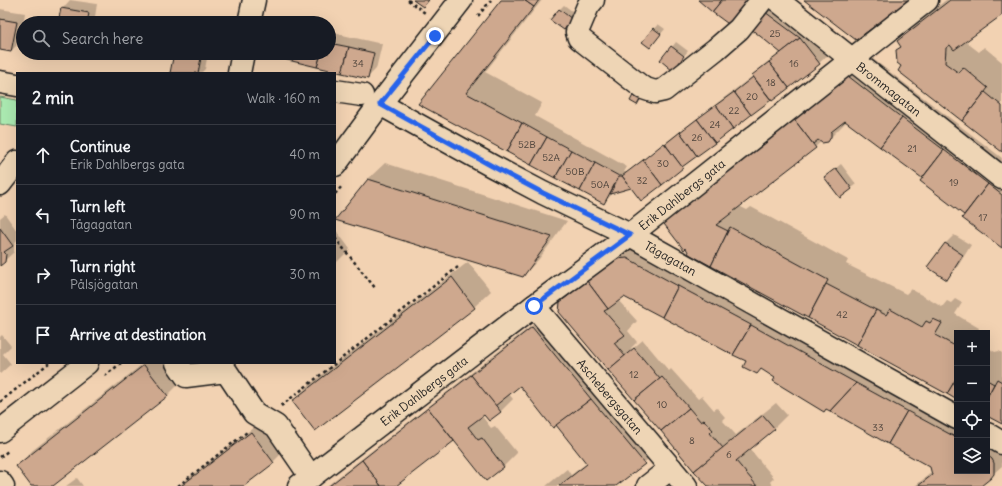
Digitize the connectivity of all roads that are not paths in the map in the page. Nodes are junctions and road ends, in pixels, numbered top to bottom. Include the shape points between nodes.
1 (254, 0) edge
2 (461, 0) edge
3 (593, 0) edge
4 (762, 0) edge
5 (777, 0) edge
6 (927, 0) edge
7 (251, 16) edge
8 (242, 60) edge
9 (852, 60) junction
10 (239, 72) edge
11 (0, 82) edge
12 (16, 85) edge
13 (336, 91) edge
14 (371, 99) junction
15 (16, 163) edge
16 (336, 163) edge
17 (1002, 178) edge
18 (0, 184) edge
19 (630, 235) junction
20 (534, 306) junction
21 (86, 364) edge
22 (178, 364) edge
23 (954, 416) edge
24 (0, 431) edge
25 (990, 436) edge
26 (1002, 443) edge
27 (671, 468) junction
28 (305, 481) edge
29 (0, 482) edge
30 (3, 486) edge
31 (648, 486) edge
32 (686, 486) edge

1 - 7 street
2 - 14 street
3 - 4 street via 577,32 579,38 643,88 655,92 664,90 716,49 739,29
5 - 9 street, Brommagatan
6 - 9 street, Erik Dahlbergs gata
8 - 10 street
9 - 17 street, Brommagatan
9 - 19 street, Erik Dahlbergs gata
11 - 12 street
13 - 14 street, Tågagatan
14 - 16 street
14 - 19 street, Tågagatan via 517,180
15 - 18 street
19 - 20 street, Erik Dahlbergs gata
19 - 23 street, Tågagatan
20 - 27 street, Aschebergsgatan
20 - 28 street, Erik Dahlbergs gata
21 - 24 street
22 - 28 street via 186,376 226,371 254,413 276,426
25 - 26 street
27 - 31 street
27 - 32 street, Aschebergsgatan
29 - 30 street

